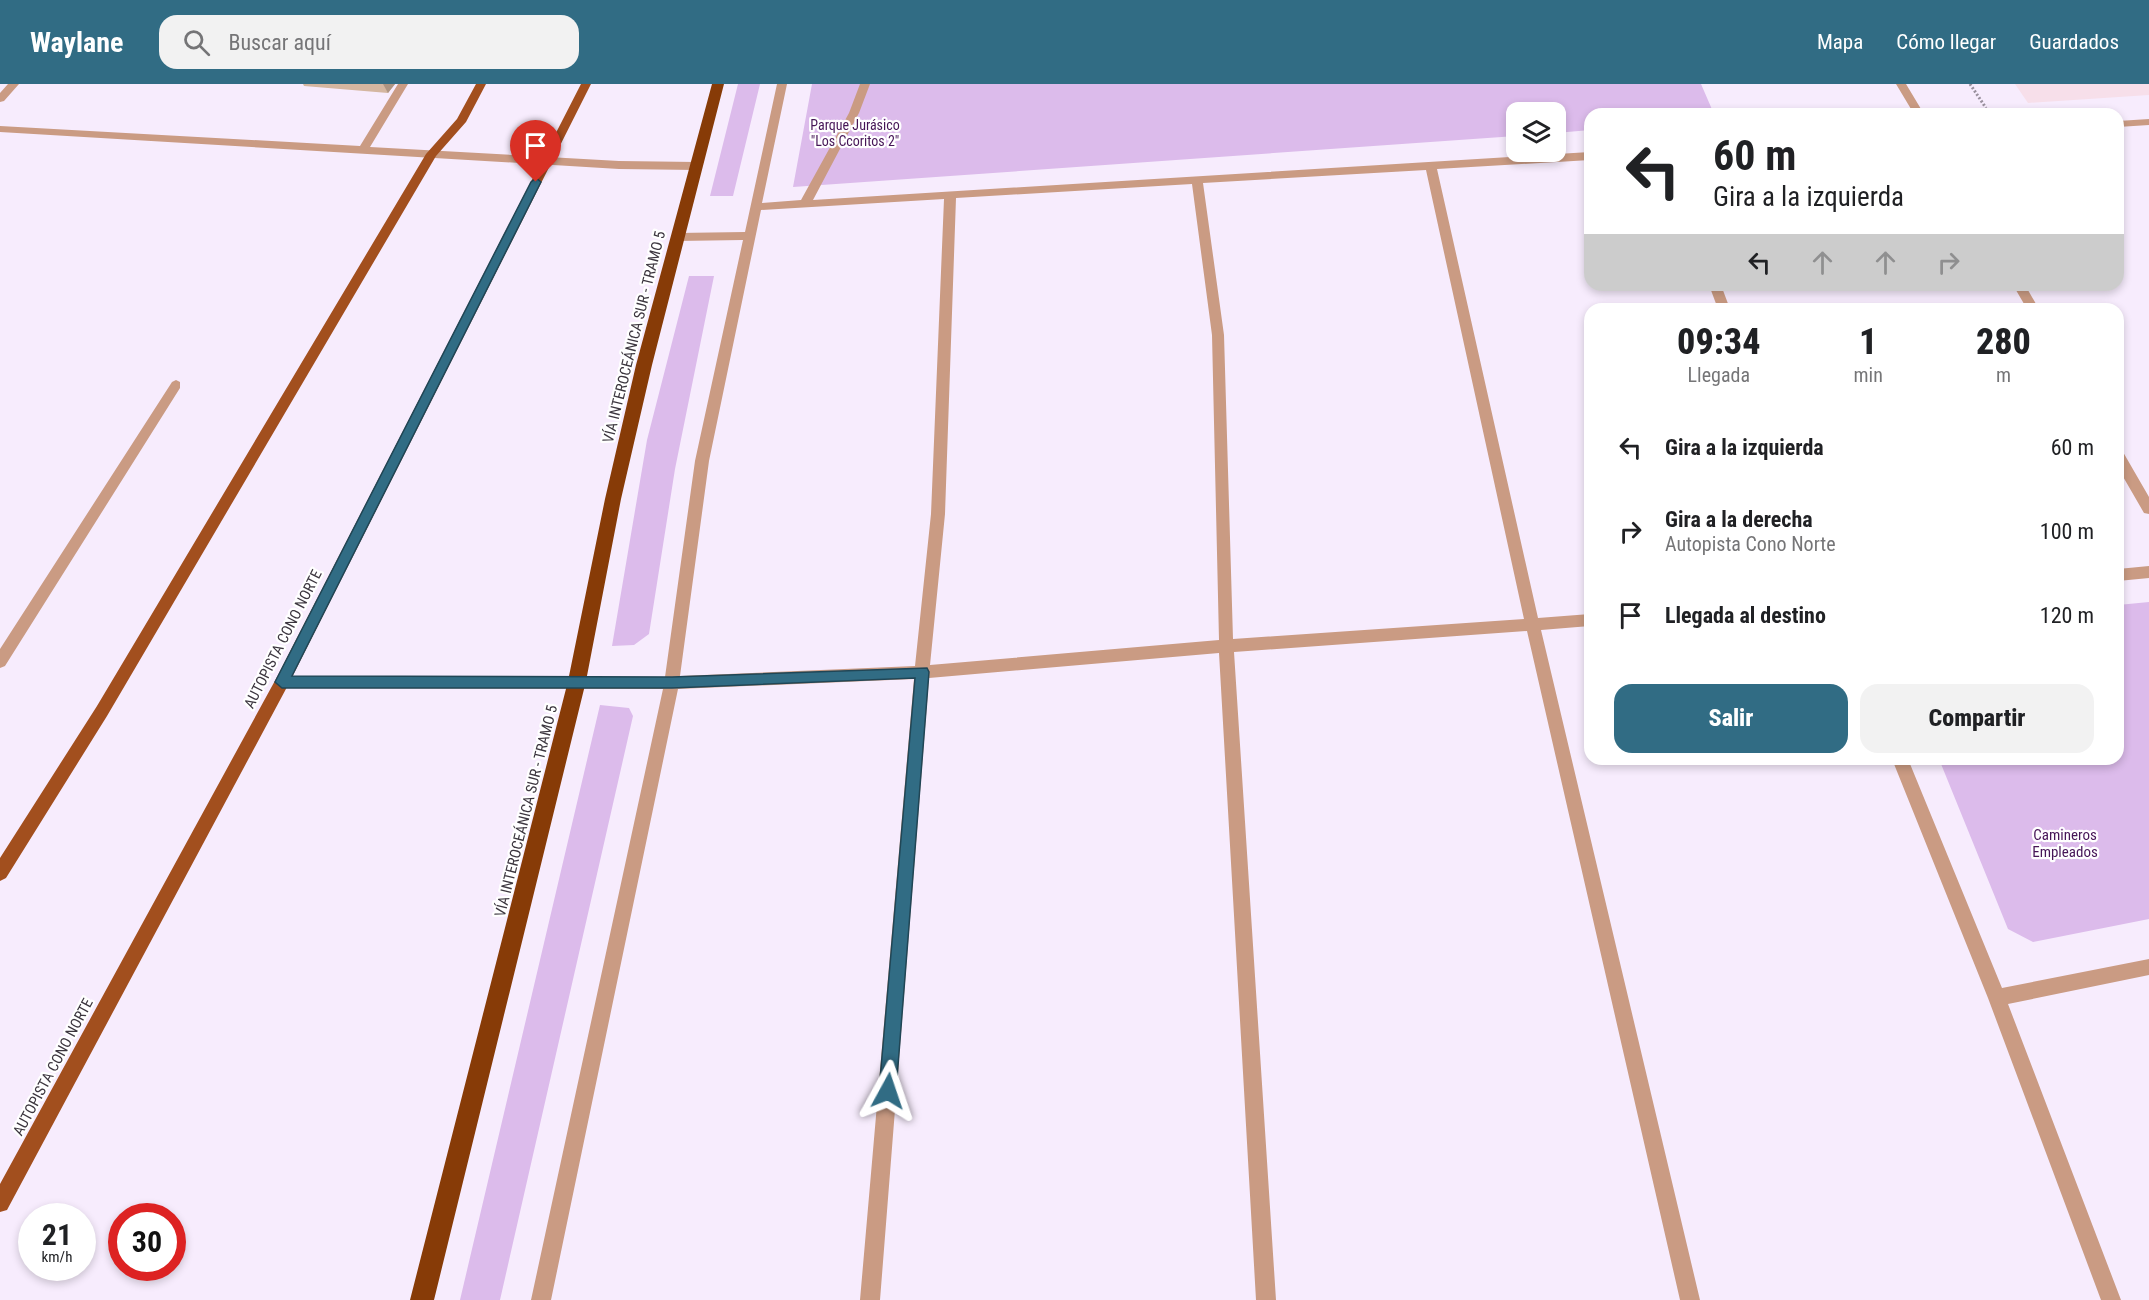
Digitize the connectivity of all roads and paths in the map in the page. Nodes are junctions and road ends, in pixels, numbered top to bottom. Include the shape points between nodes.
1 (14, 84) edge
2 (404, 84) edge
3 (482, 84) edge
4 (586, 84) edge
5 (718, 84) edge
6 (782, 84) edge
7 (865, 84) edge
8 (1901, 84) edge
9 (1970, 84) edge
10 (0, 99) edge
11 (1915, 108) edge
12 (1986, 108) dead end
13 (2149, 122) edge
14 (2124, 124) edge
15 (0, 129) edge
16 (363, 150) junction
17 (432, 154) junction
18 (1584, 156) edge
19 (546, 161) junction
20 (696, 166) junction
21 (1431, 167) junction
22 (1197, 179) junction
23 (950, 196) junction
24 (805, 204) junction
25 (755, 207) junction
26 (749, 236) junction
27 (677, 237) junction
28 (176, 385) dead end
29 (2124, 466) edge
30 (2149, 509) edge
31 (2149, 573) edge
32 (2124, 575) edge
33 (1584, 621) edge
34 (1533, 625) junction
35 (1226, 646) junction
36 (0, 661) edge
37 (922, 672) junction
38 (577, 681) junction
39 (282, 682) junction
40 (672, 682) junction
41 (1902, 765) edge
42 (0, 873) edge
43 (2149, 967) edge
44 (1997, 998) junction
45 (0, 1203) edge
46 (422, 1300) edge
47 (541, 1300) edge
48 (870, 1300) edge
49 (1266, 1300) edge
50 (1690, 1300) edge
51 (2111, 1300) edge

1 - 10 street
2 - 16 street
3 - 17 main road via 462,120
4 - 19 main road, AUTOPISTA CONO NORTE
5 - 20 highway, VÍA INTEROCEÁNICA SUR - TRAMO 5
6 - 25 street
7 - 24 street via 854,113
8 - 11 street
9 - 12 path
13 - 14 street
15 - 16 street
16 - 17 street
17 - 19 street
17 - 42 main road via 102,711
18 - 21 street
19 - 20 street
19 - 39 main road, AUTOPISTA CONO NORTE
20 - 27 highway, VÍA INTEROCEÁNICA SUR - TRAMO 5
21 - 22 street
21 - 34 street
22 - 23 street
22 - 35 street via 1218,334
23 - 24 street
23 - 37 street via 938,514
24 - 25 street
25 - 26 street
26 - 27 street
26 - 40 street via 702,461
27 - 38 highway, VÍA INTEROCEÁNICA SUR - TRAMO 5 via 613,500
28 - 36 street
29 - 30 street
31 - 32 street
33 - 34 street
34 - 35 street
34 - 50 street
35 - 37 street
35 - 49 street
37 - 40 street
37 - 48 street
38 - 39 street
38 - 40 street
38 - 46 highway, VÍA INTEROCEÁNICA SUR - TRAMO 5
39 - 45 main road, AUTOPISTA CONO NORTE
40 - 47 street
41 - 44 street
43 - 44 street
44 - 51 street

